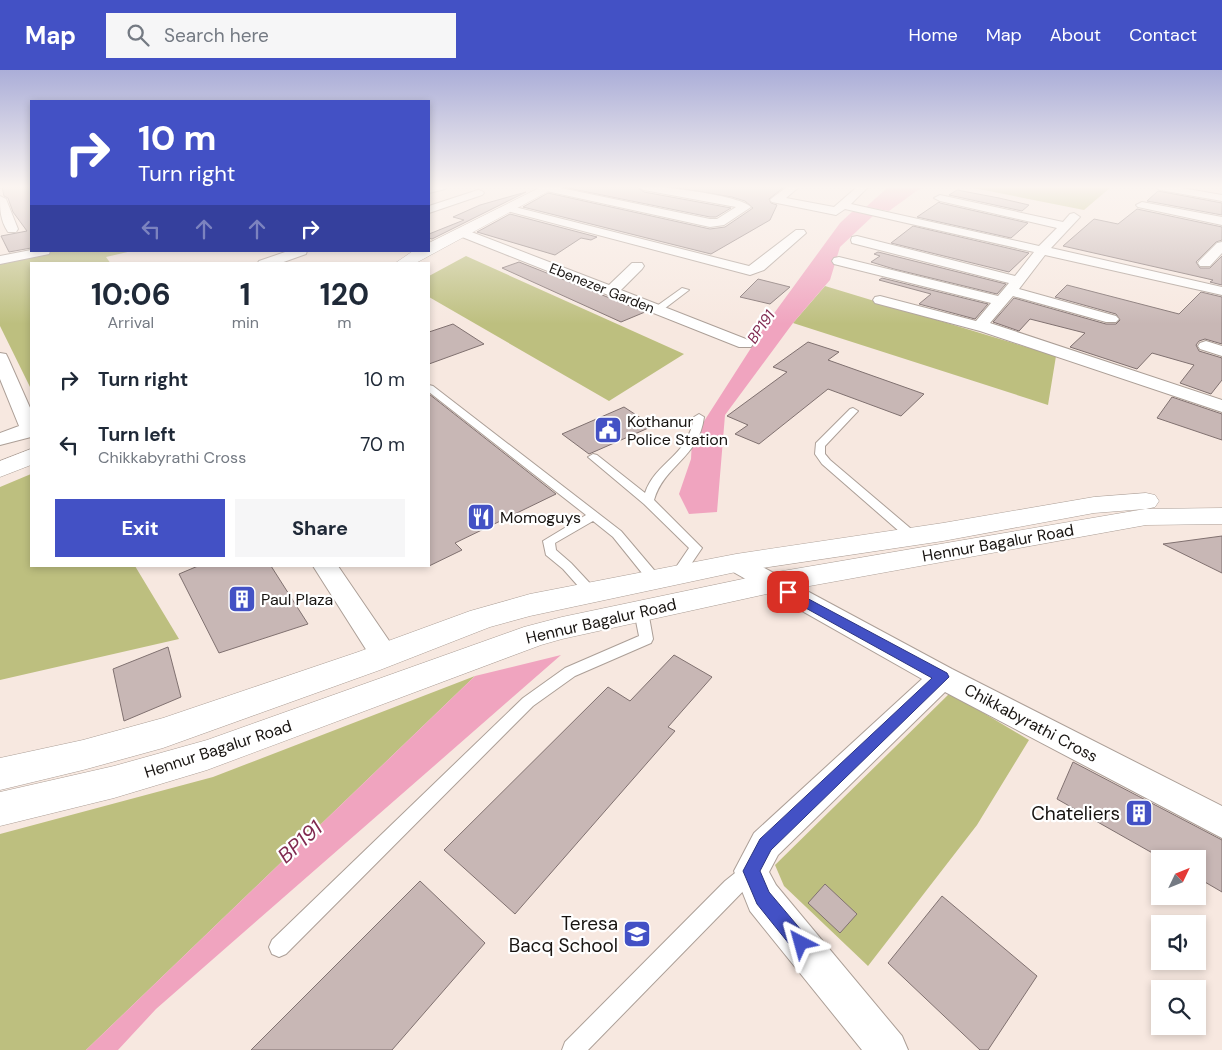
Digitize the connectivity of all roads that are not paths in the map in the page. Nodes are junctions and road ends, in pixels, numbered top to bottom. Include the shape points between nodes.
1 (459, 233) edge
2 (462, 233) edge
3 (603, 233) edge
4 (800, 233) dead end
5 (971, 233) edge
6 (1059, 233) edge
7 (857, 240) dead end
8 (1222, 246) edge
9 (430, 248) edge
10 (1043, 249) junction
11 (39, 252) edge
12 (299, 252) edge
13 (423, 252) edge
14 (0, 260) edge
15 (840, 261) dead end
16 (270, 262) edge
17 (406, 262) edge
18 (1205, 263) dead end
19 (637, 266) dead end
20 (685, 290) dead end
21 (1010, 291) junction
22 (1222, 291) edge
23 (611, 292) junction
24 (880, 300) dead end
25 (657, 310) junction
26 (1111, 319) dead end
27 (986, 328) junction
28 (745, 344) dead end
29 (0, 359) edge
30 (430, 388) dead end
31 (1222, 406) edge
32 (853, 411) dead end
33 (699, 417) dead end
34 (30, 428) edge
35 (30, 430) edge
36 (0, 439) edge
37 (30, 456) edge
38 (593, 457) dead end
39 (0, 470) edge
40 (1222, 500) edge
41 (648, 501) junction
42 (594, 515) junction
43 (1222, 516) edge
44 (912, 536) junction
45 (736, 563) junction
46 (326, 567) edge
47 (771, 583) junction
48 (619, 598) junction
49 (384, 656) junction
50 (942, 677) junction
51 (0, 774) edge
52 (0, 809) edge
53 (1222, 823) edge
54 (751, 871) junction
55 (279, 947) dead end
56 (573, 1050) edge
57 (888, 1050) edge

1 - 9 main road
2 - 23 street, Ebenezer Garden
3 - 4 street via 750,271
5 - 10 street
6 - 10 street
7 - 21 street
8 - 18 street
10 - 21 street
10 - 22 street
11 - 14 street
12 - 16 street
13 - 17 main road
15 - 21 street
19 - 23 street
20 - 25 lane
21 - 26 street
21 - 27 street via 982,323
23 - 25 street, Ebenezer Garden
24 - 27 street
25 - 28 street, Ebenezer Garden
27 - 31 street
29 - 34 street
30 - 42 lane
32 - 44 lane via 820,445 820,454
33 - 41 lane via 698,430 688,448 652,488
35 - 36 street
37 - 39 main road
38 - 41 lane
40 - 44 main road, Hennur Bagalur Road via 1094,505
41 - 48 lane via 696,548
42 - 48 lane via 617,534
42 - 48 lane via 549,541 550,552
43 - 47 main road, Hennur Bagalur Road via 1146,517
44 - 45 main road, Hennur Bagalur Road
45 - 47 street, Chikkabyrathi Cross
45 - 48 main road, Hennur Bagalur Road
46 - 49 street
47 - 48 main road, Hennur Bagalur Road
47 - 50 street, Chikkabyrathi Cross
48 - 49 main road, Hennur Bagalur Road via 530,605 481,619
48 - 52 main road, Hennur Bagalur Road via 535,635 207,755 114,782
48 - 55 lane via 646,639 570,672 528,702
49 - 51 main road, Hennur Bagalur Road via 162,733
50 - 53 street, Chikkabyrathi Cross
50 - 54 street via 766,844
54 - 56 lane
54 - 57 street via 763,898

